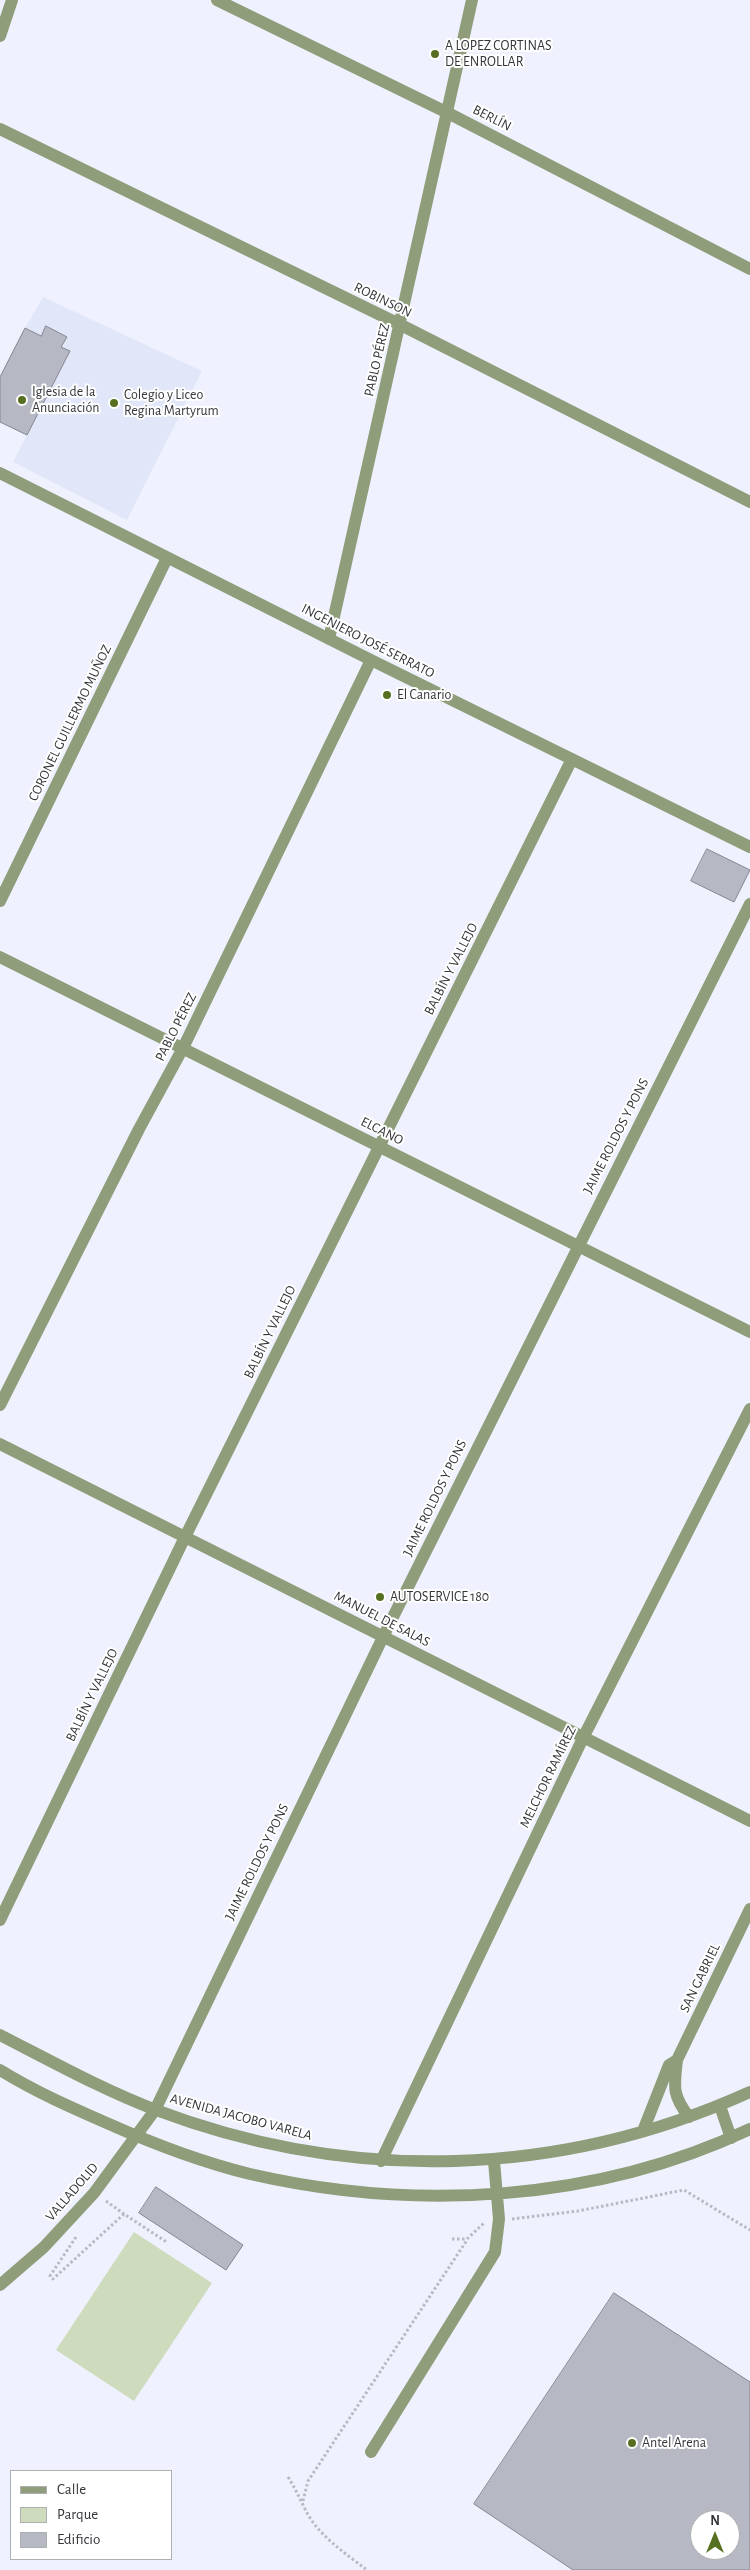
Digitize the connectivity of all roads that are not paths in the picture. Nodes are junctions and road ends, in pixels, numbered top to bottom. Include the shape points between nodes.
1 (12, 0) edge
2 (217, 0) edge
3 (472, 0) edge
4 (0, 36) edge
5 (448, 113) junction
6 (0, 129) edge
7 (750, 269) edge
8 (401, 325) junction
9 (0, 473) edge
10 (750, 502) edge
11 (167, 558) junction
12 (329, 639) junction
13 (371, 660) junction
14 (572, 760) junction
15 (750, 847) edge
16 (0, 901) edge
17 (750, 904) edge
18 (0, 957) edge
19 (183, 1048) junction
20 (379, 1146) junction
21 (577, 1245) junction
22 (750, 1332) edge
23 (0, 1405) edge
24 (750, 1409) edge
25 (0, 1444) edge
26 (185, 1537) junction
27 (383, 1636) junction
28 (583, 1738) junction
29 (750, 1821) edge
30 (750, 1909) edge
31 (0, 1920) edge
32 (0, 2035) edge
33 (677, 2060) junction
34 (0, 2070) edge
35 (750, 2092) edge
36 (720, 2106) junction
37 (156, 2110) junction
38 (689, 2118) junction
39 (750, 2129) edge
40 (643, 2131) junction
41 (137, 2136) junction
42 (731, 2138) junction
43 (494, 2160) junction
44 (381, 2161) junction
45 (499, 2194) junction
46 (0, 2285) edge
47 (371, 2452) dead end

1 - 4 street
2 - 5 street, BERLÍN
3 - 5 street, PABLO PÉREZ
5 - 7 street, BERLÍN
5 - 8 street, PABLO PÉREZ
6 - 8 street, ROBINSON
8 - 10 street, ROBINSON
8 - 12 street, PABLO PÉREZ
9 - 11 street, INGENIERO JOSÉ SERRATO
11 - 12 street, INGENIERO JOSÉ SERRATO
11 - 16 street, CORONEL GUILLERMO MUÑOZ
12 - 13 street, INGENIERO JOSÉ SERRATO
13 - 14 street, INGENIERO JOSÉ SERRATO
13 - 19 street, PABLO PÉREZ
14 - 15 street, INGENIERO JOSÉ SERRATO
14 - 20 street, BALBÍN Y VALLEJO
17 - 21 street, JAIME ROLDOS Y PONS
18 - 19 street, ELCANO
19 - 20 street, ELCANO
19 - 23 street, PABLO PÉREZ
20 - 21 street, ELCANO
20 - 26 street, BALBÍN Y VALLEJO
21 - 22 street, ELCANO
21 - 27 street, JAIME ROLDOS Y PONS
24 - 28 street, MELCHOR RAMÍREZ
25 - 26 street, MANUEL DE SALAS
26 - 27 street, MANUEL DE SALAS
26 - 31 street, BALBÍN Y VALLEJO
27 - 28 street, MANUEL DE SALAS
27 - 37 street, JAIME ROLDOS Y PONS
28 - 29 street, MANUEL DE SALAS
28 - 44 street, MELCHOR RAMÍREZ
30 - 33 street, SAN GABRIEL
32 - 37 street, AVENIDA JACOBO VARELA
33 - 38 street, SAN GABRIEL via 674,2088 677,2102
33 - 40 street, SAN GABRIEL via 669,2065
34 - 41 street via 38,2093
35 - 36 street, AVENIDA JACOBO VARELA
36 - 38 street, AVENIDA JACOBO VARELA
36 - 42 street
37 - 41 street, VALLADOLID
37 - 44 street, AVENIDA JACOBO VARELA via 275,2145
38 - 40 street, AVENIDA JACOBO VARELA
39 - 42 street
40 - 43 street, AVENIDA JACOBO VARELA via 570,2150
41 - 45 street via 183,2154 308,2186 361,2193
41 - 46 street, VALLADOLID via 94,2193 44,2247
42 - 45 street via 639,2169 582,2182
43 - 44 street, AVENIDA JACOBO VARELA via 446,2163
43 - 45 street
45 - 47 street via 495,2252

